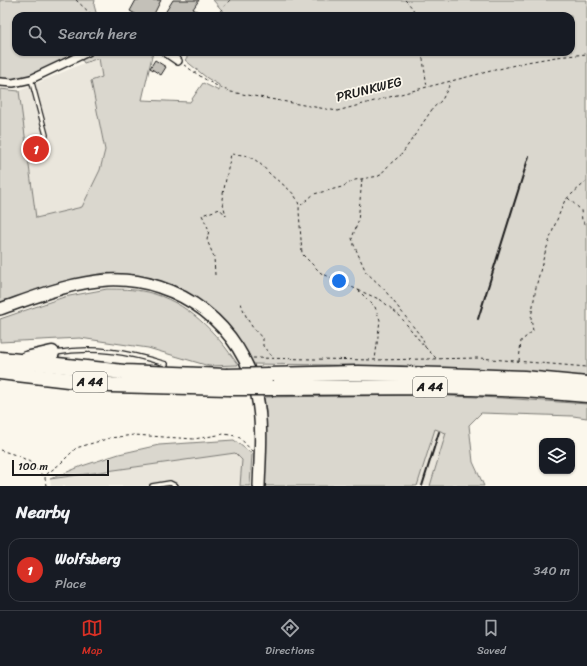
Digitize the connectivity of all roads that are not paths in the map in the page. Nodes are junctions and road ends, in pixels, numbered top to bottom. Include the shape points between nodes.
1 (80, 56) edge
2 (172, 56) edge
3 (178, 60) road end
4 (31, 80) junction
5 (0, 82) edge
6 (46, 148) dead end
7 (0, 309) edge
8 (52, 353) joint
9 (0, 359) edge
10 (16, 362) junction
11 (166, 364) joint
12 (0, 372) edge
13 (223, 380) junction
14 (270, 381) junction
15 (587, 384) edge
16 (587, 395) edge
17 (152, 486) edge
18 (176, 486) edge
19 (259, 486) edge

1 - 4 street
2 - 3 street
4 - 5 street
4 - 6 lane via 46,135
7 - 19 main road via 60,289 108,280 131,281 171,291 210,314 237,345 253,379 260,412
8 - 10 highway
8 - 11 lane via 115,351
9 - 10 highway, A 44
10 - 13 highway, A 44
11 - 13 highway
12 - 13 highway, A 44 via 111,385
13 - 14 highway, A 44, bridge
14 - 15 highway, A 44 via 358,373 524,378
14 - 16 highway, A 44 via 526,390
17 - 18 lane via 170,483

